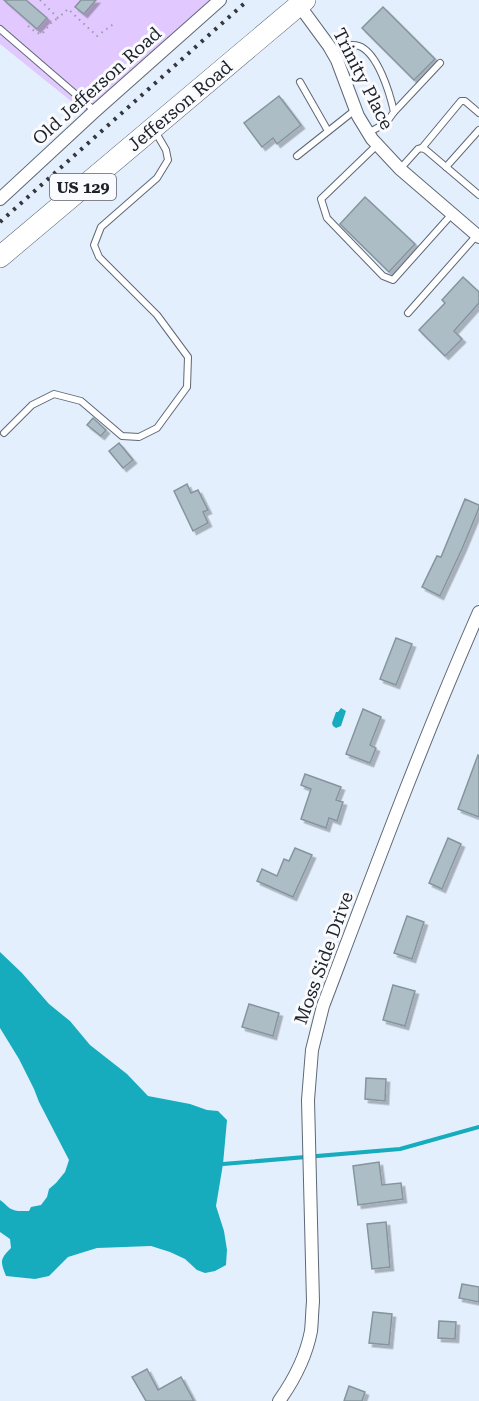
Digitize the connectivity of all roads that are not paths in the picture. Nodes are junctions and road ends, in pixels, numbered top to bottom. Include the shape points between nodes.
1 (220, 0) edge
2 (300, 1) edge
3 (0, 28) edge
4 (332, 51) junction
5 (440, 63) dead end
6 (300, 82) dead end
7 (356, 109) junction
8 (95, 111) junction
9 (394, 112) junction
10 (479, 113) edge
11 (154, 128) junction
12 (479, 130) edge
13 (328, 131) junction
14 (368, 134) junction
15 (377, 146) junction
16 (422, 148) junction
17 (297, 156) dead end
18 (446, 166) junction
19 (400, 169) junction
20 (479, 195) edge
21 (0, 199) edge
22 (452, 214) junction
23 (478, 236) edge
24 (0, 257) edge
25 (408, 313) dead end
26 (4, 433) dead end
27 (479, 612) edge
28 (279, 1401) edge

1 - 8 street, Old Jefferson Road
2 - 4 street, Trinity Place
2 - 11 highway, Jefferson Road / US 129
3 - 8 lane
4 - 7 street, Trinity Place
4 - 9 lane via 358,45 366,50 380,70
5 - 9 lane
6 - 13 lane
7 - 13 lane
7 - 14 street, Trinity Place
8 - 21 street, Old Jefferson Road
9 - 14 lane via 386,123
10 - 16 lane via 461,101
11 - 24 highway, Jefferson Road / US 129
11 - 26 lane via 168,160 157,178 101,227 94,245 99,257 157,315 188,357 187,387 157,428 140,437 122,436 81,401 54,394 32,405
12 - 18 lane
13 - 17 lane
14 - 15 street, Trinity Place
15 - 19 street, Trinity Place
15 - 22 lane via 321,199 327,218 383,276 393,280
16 - 18 lane
16 - 19 lane
18 - 20 lane
19 - 22 street, Trinity Place
22 - 23 street, Trinity Place
23 - 25 lane
27 - 28 street, Moss Side Drive via 395,816 316,1028 308,1101 313,1302 310,1331 299,1366

